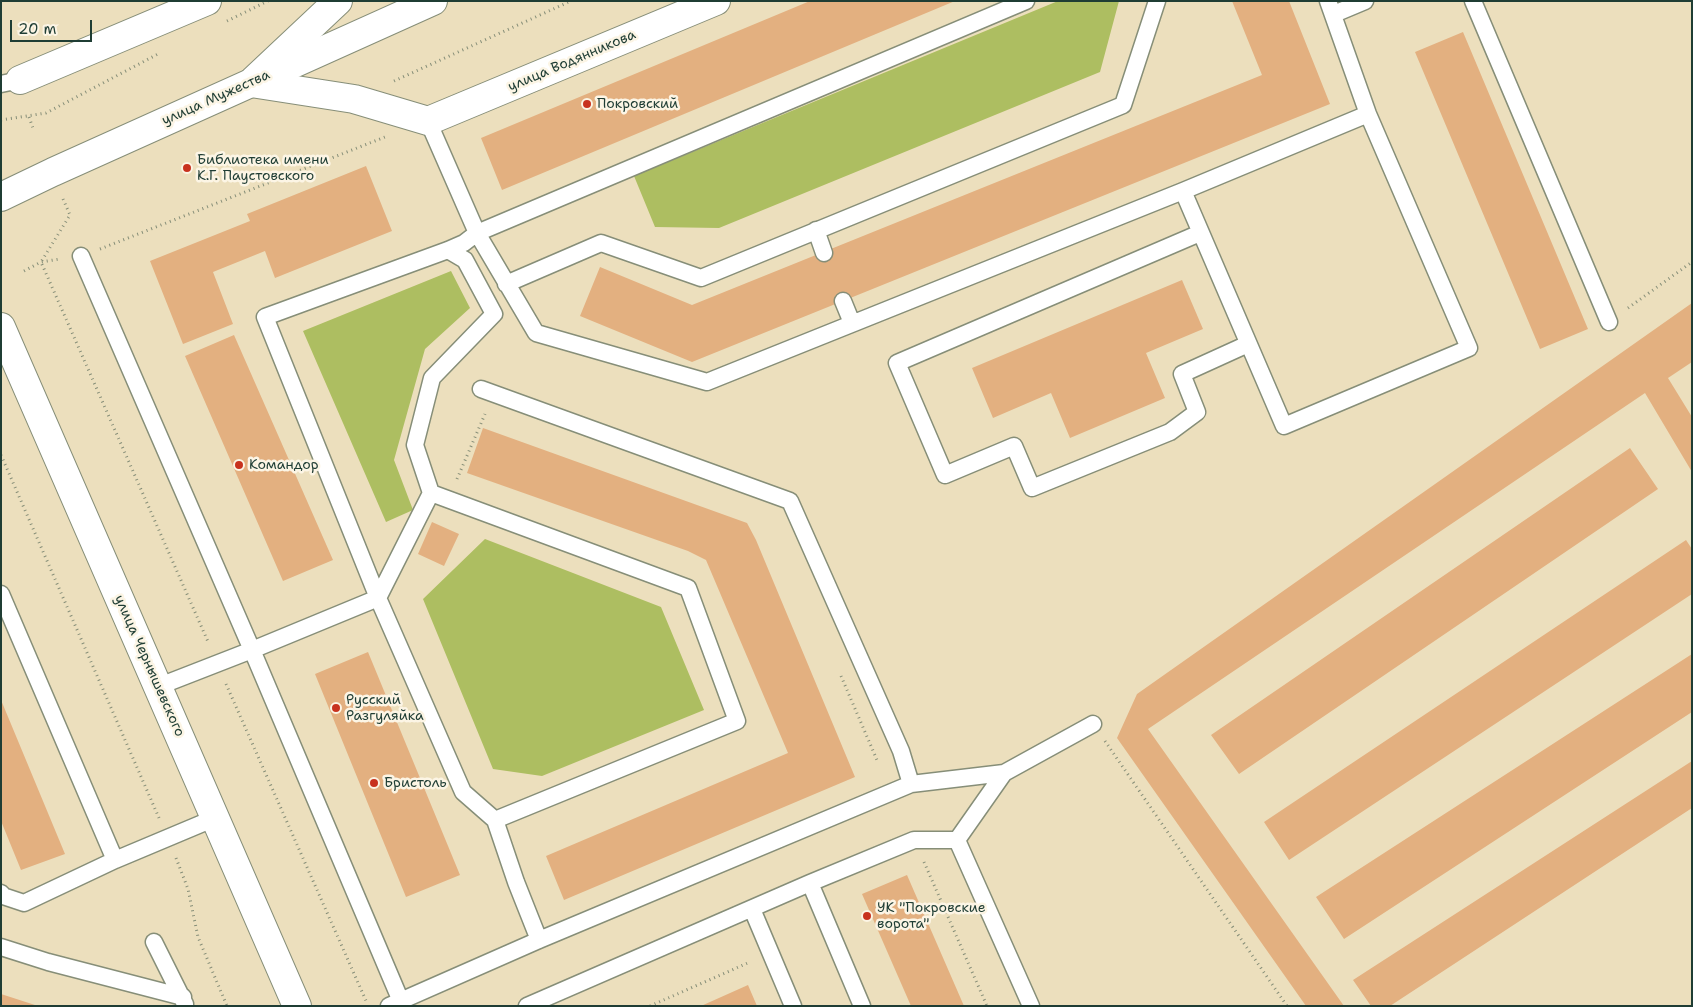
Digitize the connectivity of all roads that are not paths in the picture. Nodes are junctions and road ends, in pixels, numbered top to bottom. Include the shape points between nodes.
1 (207, 1) edge
2 (338, 1) edge
3 (432, 1) edge
4 (716, 1) edge
5 (1026, 1) edge
6 (1157, 1) edge
7 (1365, 1) edge
8 (1473, 1) edge
9 (1331, 8) edge
10 (11, 82) edge
11 (251, 83) junction
12 (1368, 114) junction
13 (428, 121) junction
14 (1183, 191) junction
15 (1, 197) edge
16 (816, 230) junction
17 (477, 233) junction
18 (1200, 233) junction
19 (448, 250) junction
20 (824, 252) dead end
21 (81, 256) road end
22 (506, 284) junction
23 (843, 301) dead end
24 (1609, 322) road end
25 (852, 323) junction
26 (1, 327) edge
27 (1248, 344) junction
28 (482, 389) dead end
29 (431, 493) junction
30 (1, 594) edge
31 (378, 598) junction
32 (252, 650) junction
33 (157, 687) junction
34 (1093, 724) road end
35 (1004, 773) junction
36 (911, 784) junction
37 (215, 818) junction
38 (495, 820) junction
39 (957, 840) junction
40 (115, 860) junction
41 (810, 883) junction
42 (1, 893) edge
43 (752, 909) junction
44 (538, 940) junction
45 (154, 942) dead end
46 (1, 946) edge
47 (184, 1002) edge
48 (397, 1004) edge
49 (296, 1006) edge
50 (527, 1006) edge
51 (793, 1006) edge
52 (862, 1006) edge
53 (1031, 1006) edge

1 - 10 street
2 - 11 street
3 - 11 street, улица Мужества
4 - 13 street, улица Водянникова
5 - 17 lane
6 - 16 lane via 1123,105
7 - 9 lane
8 - 24 lane
9 - 12 lane
11 - 13 street via 354,99
11 - 15 street, улица Мужества
12 - 14 lane
12 - 27 lane via 1469,348 1284,426
13 - 17 lane
14 - 18 lane
14 - 25 lane
16 - 20 lane
16 - 22 lane via 701,278 601,243
17 - 19 lane
17 - 22 lane
18 - 27 lane
18 - 27 lane via 897,363 941,466 945,475 1014,446 1032,488 1170,432 1198,412 1182,374
19 - 29 lane via 465,260 494,314 432,378 414,445
19 - 31 lane via 265,318
21 - 32 lane
22 - 25 lane via 536,333 707,382
23 - 25 lane
26 - 33 street, улица Чернышевского
28 - 36 lane via 790,501 900,751
29 - 31 lane
29 - 38 lane via 688,588 737,721
30 - 40 lane
31 - 32 lane
31 - 38 lane via 463,792
32 - 33 lane
32 - 48 lane
33 - 37 street, улица Чернышевского
34 - 35 lane
35 - 36 lane
35 - 39 lane
36 - 44 lane
37 - 40 lane
37 - 49 street, улица Чернышевского
38 - 44 lane
39 - 41 lane via 914,840
39 - 53 lane
40 - 42 lane via 24,903
41 - 43 lane
41 - 52 lane
43 - 50 lane
43 - 51 lane
44 - 48 lane
45 - 47 lane
46 - 47 lane

